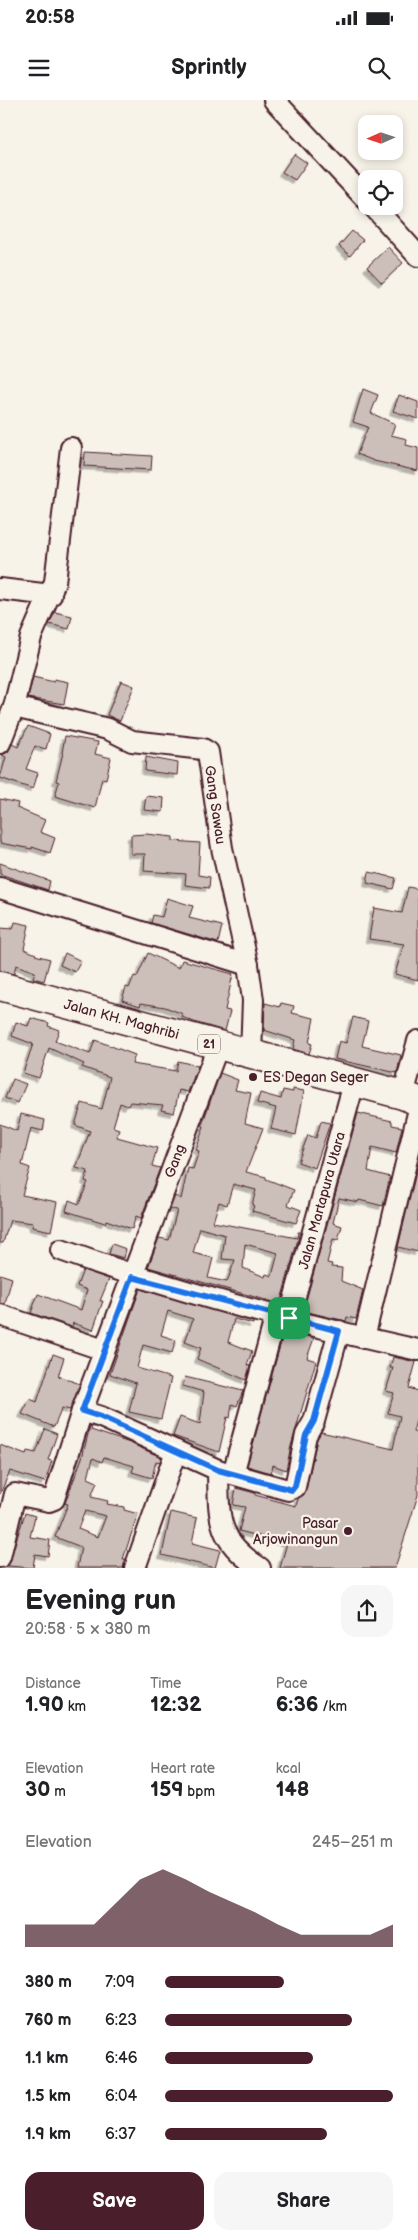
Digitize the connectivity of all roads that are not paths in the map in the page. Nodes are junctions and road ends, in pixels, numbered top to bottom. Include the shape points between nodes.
1 (274, 100) edge
2 (358, 190) edge
3 (381, 215) edge
4 (418, 256) edge
5 (71, 448) dead end
6 (0, 589) edge
7 (50, 595) junction
8 (14, 707) junction
9 (0, 743) edge
10 (0, 888) edge
11 (248, 965) junction
12 (0, 986) edge
13 (418, 1041) edge
14 (218, 1046) junction
15 (251, 1055) junction
16 (354, 1083) junction
17 (413, 1103) edge
18 (61, 1250) dead end
19 (132, 1277) junction
20 (0, 1315) edge
21 (282, 1316) junction
22 (339, 1331) junction
23 (364, 1338) junction
24 (104, 1350) junction
25 (418, 1350) edge
26 (82, 1411) junction
27 (176, 1451) junction
28 (225, 1472) junction
29 (7, 1492) edge
30 (0, 1557) edge
31 (135, 1568) edge
32 (260, 1568) edge

1 - 2 street
3 - 4 street
5 - 7 street via 61,547
6 - 7 street
7 - 8 street via 31,637
8 - 9 street
8 - 11 street, Gang Sawau via 108,730 132,741 208,752 222,848
10 - 11 street
11 - 15 street, Gang Sawau via 253,1000
12 - 14 highway, Jalan KH. Maghribi / 21
13 - 17 street
14 - 15 highway, Jalan KH. Maghribi / 21
14 - 19 street, Gang
15 - 16 highway, Jalan KH. Maghribi / 21
16 - 17 highway, Jalan KH. Maghribi / 21
16 - 21 street, Jalan Martapura Utara
17 - 23 street
18 - 19 street
19 - 21 street
19 - 24 street, Gang
20 - 24 street
21 - 22 street
21 - 28 street, Jalan Martapura Utara
22 - 23 street
22 - 28 street via 292,1490
23 - 25 street
24 - 26 street, Gang
26 - 27 street
26 - 29 street, Gang via 53,1500
27 - 28 street
27 - 31 street
28 - 32 street via 218,1513 221,1525 242,1556
29 - 30 street

